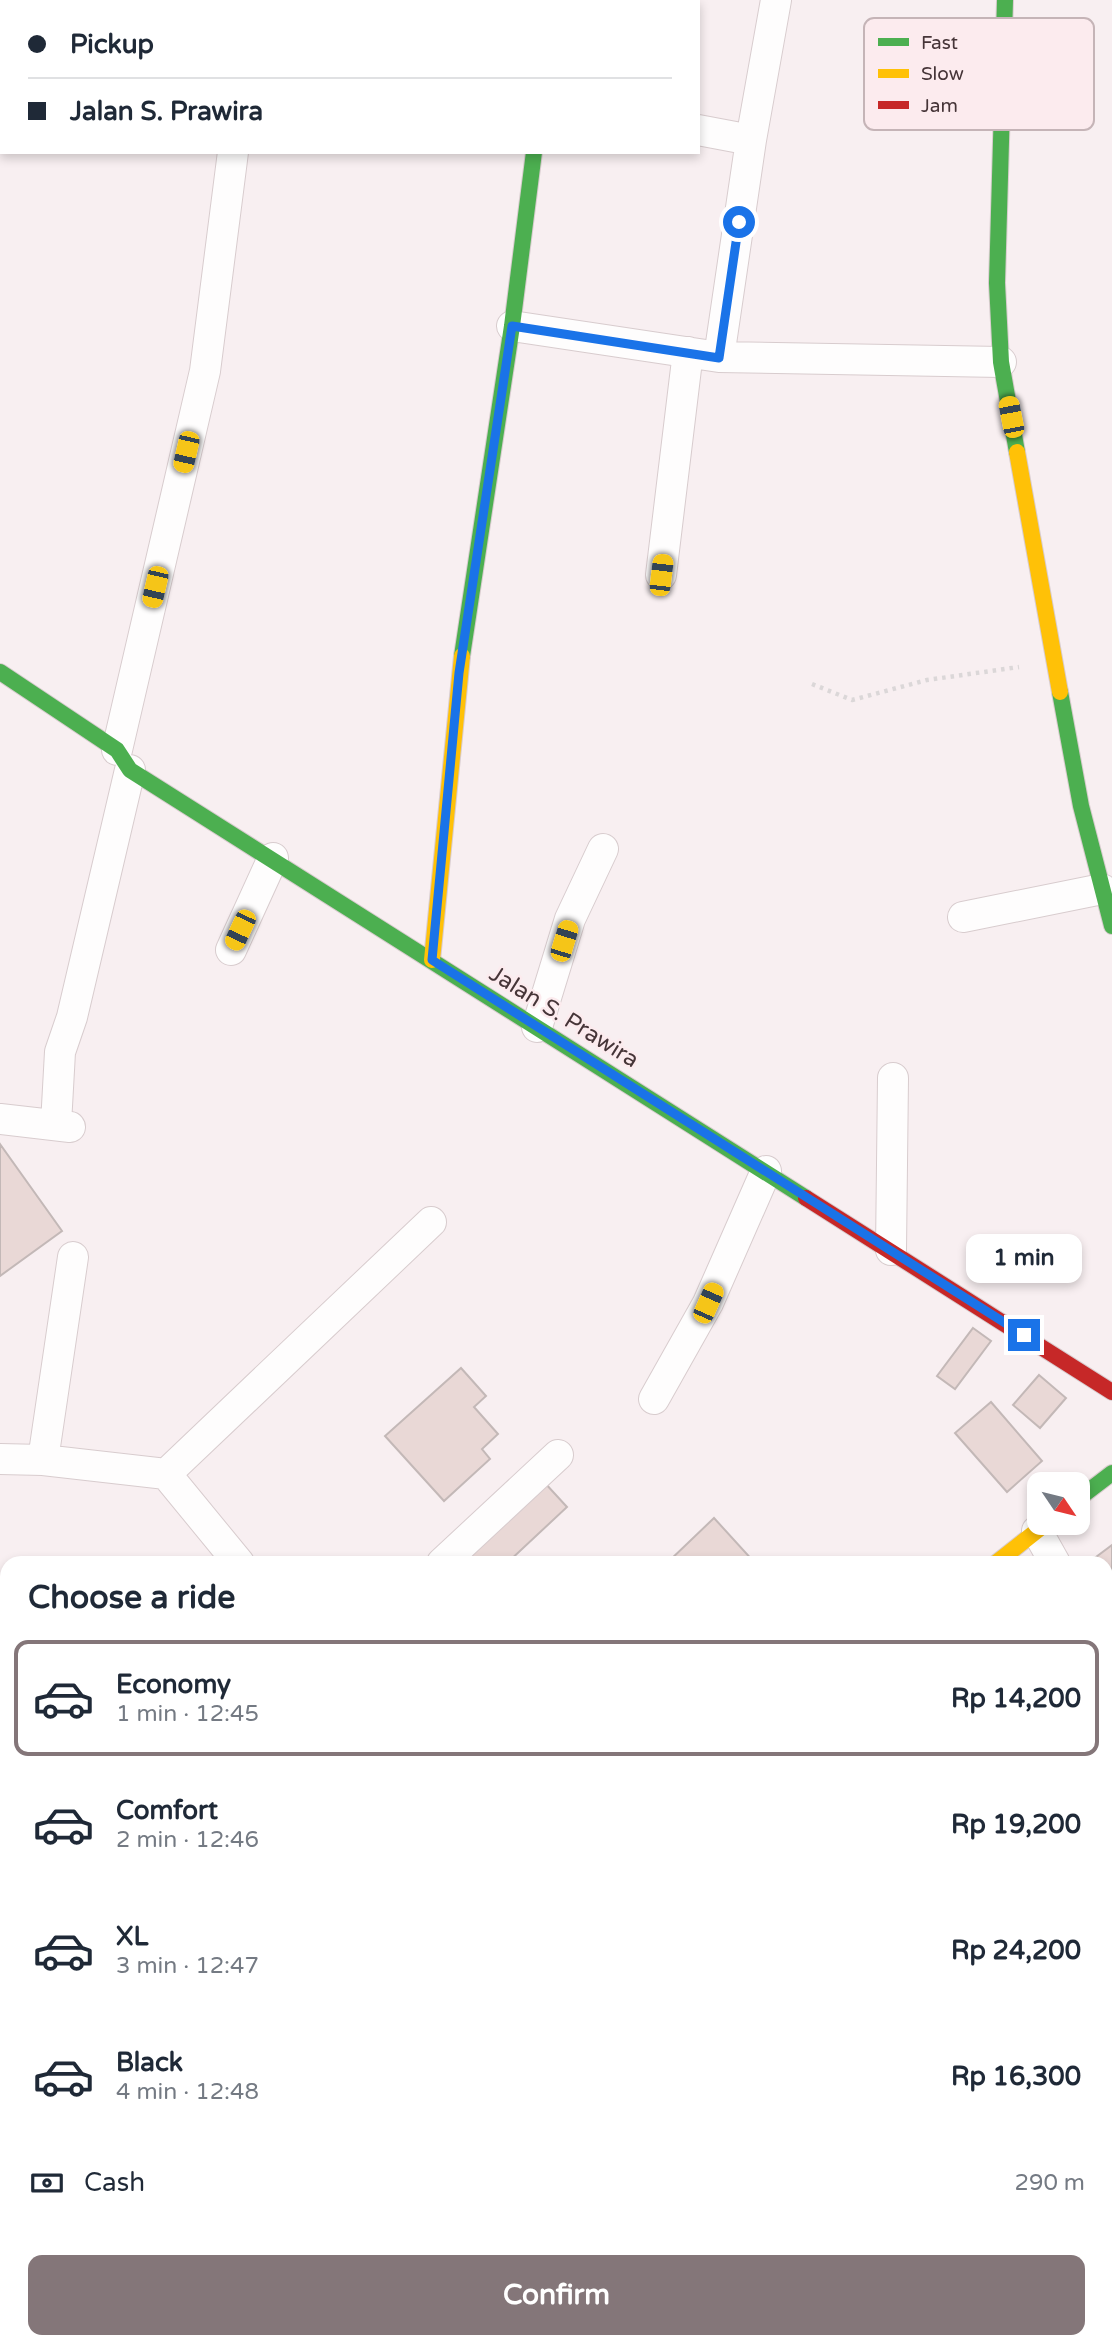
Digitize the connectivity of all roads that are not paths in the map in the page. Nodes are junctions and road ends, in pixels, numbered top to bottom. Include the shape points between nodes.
1 (776, 0) edge
2 (1005, 0) edge
3 (1004, 18) edge
4 (700, 130) edge
5 (1001, 130) edge
6 (751, 140) junction
7 (233, 154) edge
8 (534, 154) edge
9 (512, 326) junction
10 (688, 352) junction
11 (719, 358) junction
12 (1001, 362) junction
13 (661, 575) dead end
14 (0, 671) edge
15 (123, 760) junction
16 (603, 849) dead end
17 (273, 858) junction
18 (1102, 889) junction
19 (963, 917) dead end
20 (1112, 926) edge
21 (231, 950) dead end
22 (432, 960) junction
23 (537, 1027) junction
24 (893, 1078) dead end
25 (0, 1119) edge
26 (766, 1171) junction
27 (431, 1222) dead end
28 (891, 1250) junction
29 (73, 1257) dead end
30 (1112, 1392) edge
31 (654, 1399) dead end
32 (558, 1455) dead end
33 (0, 1459) edge
34 (43, 1460) junction
35 (1112, 1473) edge
36 (166, 1474) junction
37 (1090, 1490) edge
38 (1033, 1535) edge
39 (1046, 1535) edge
40 (233, 1556) edge
41 (450, 1556) edge
42 (1005, 1556) edge
43 (1053, 1556) edge

1 - 6 street
2 - 3 street
4 - 6 street
5 - 12 street via 997,283
6 - 11 street
7 - 15 street via 205,371
8 - 9 street
9 - 10 street
9 - 22 street via 459,673
10 - 11 street
10 - 13 street
11 - 12 street
12 - 18 street via 1081,806
14 - 15 street, Jalan S. Prawira
15 - 17 street, Jalan S. Prawira
15 - 25 street via 72,1017 60,1052 63,1125
16 - 23 street via 570,919
17 - 21 street
17 - 22 street, Jalan S. Prawira
18 - 19 street
18 - 20 street
22 - 23 street, Jalan S. Prawira
23 - 26 street, Jalan S. Prawira
24 - 28 street
26 - 28 street, Jalan S. Prawira
26 - 31 street via 708,1303
27 - 36 street
28 - 30 street, Jalan S. Prawira
29 - 34 street
32 - 41 street
33 - 34 street
34 - 36 street
35 - 37 street
36 - 40 street
38 - 42 street
39 - 43 street

